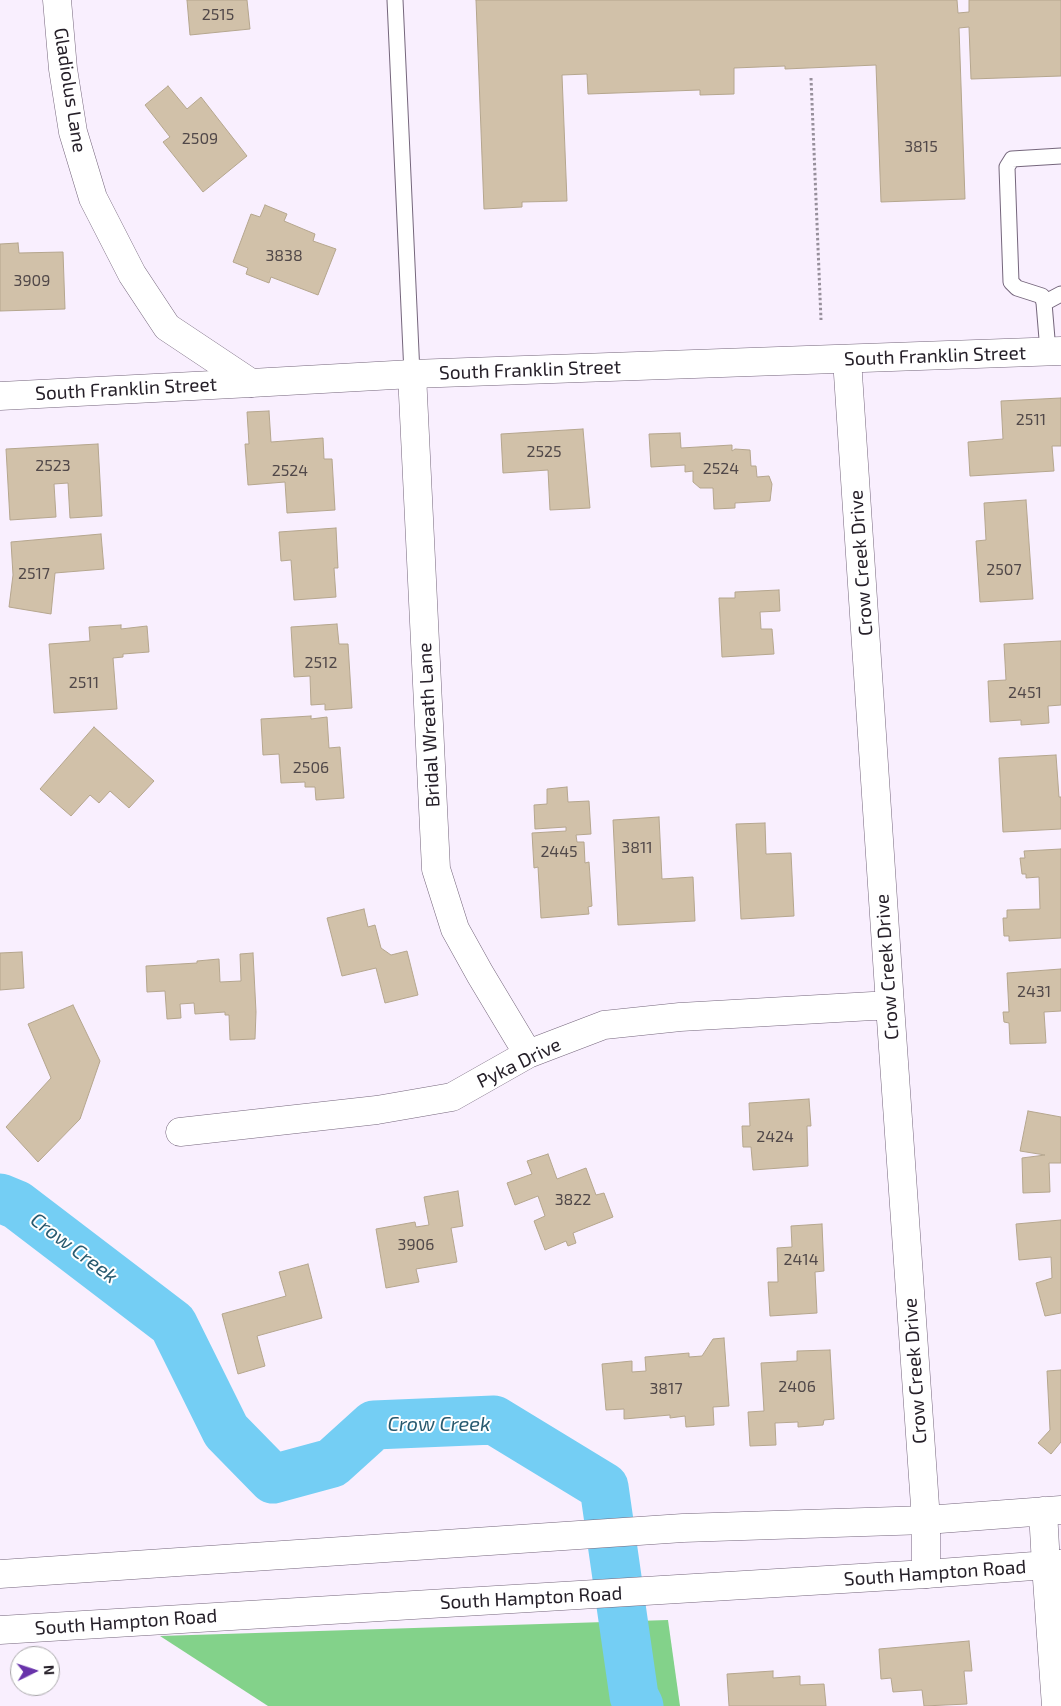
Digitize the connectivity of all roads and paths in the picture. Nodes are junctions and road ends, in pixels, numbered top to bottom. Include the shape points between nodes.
1 (57, 0) edge
2 (395, 0) edge
3 (811, 78) dead end
4 (1061, 156) edge
5 (1061, 294) edge
6 (1044, 303) junction
7 (821, 320) dead end
8 (1054, 351) edge
9 (847, 359) junction
10 (412, 374) junction
11 (251, 383) junction
12 (0, 396) edge
13 (890, 1005) junction
14 (528, 1054) junction
15 (180, 1132) dead end
16 (1052, 1511) edge
17 (926, 1520) junction
18 (1053, 1565) edge
19 (0, 1574) edge
20 (926, 1574) junction
21 (0, 1630) edge
22 (1056, 1706) edge

1 - 11 street, Gladiolus Lane via 73,132 97,206 132,274 167,327
2 - 10 lane
3 - 7 path
4 - 6 lane via 1012,159 1007,167 1011,282 1018,288 1042,296
5 - 6 lane
6 - 8 lane
8 - 9 street, South Franklin Street
9 - 10 street, South Franklin Street
9 - 13 street, Crow Creek Drive
10 - 11 street, South Franklin Street
10 - 14 street, Bridal Wreath Lane via 436,869 455,929
11 - 12 street, South Franklin Street
13 - 14 street, Pyka Drive via 680,1017 604,1025
13 - 17 street, Crow Creek Drive
14 - 15 street, Pyka Drive via 452,1097 377,1110
16 - 17 street
16 - 18 street
17 - 19 street via 683,1528
17 - 20 street, Crow Creek Drive
18 - 20 street, South Hampton Road
18 - 22 street
20 - 21 street, South Hampton Road

